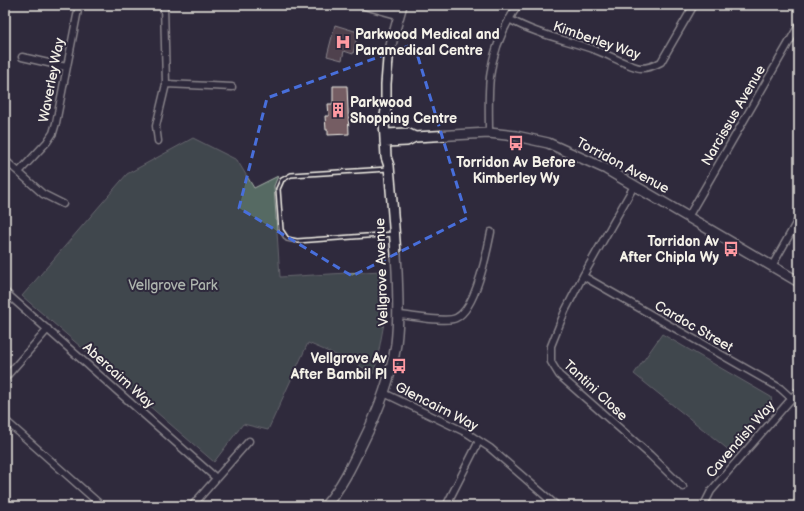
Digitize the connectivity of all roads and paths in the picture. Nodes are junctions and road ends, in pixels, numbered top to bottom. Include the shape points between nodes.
1 (79, 5) edge
2 (164, 5) edge
3 (366, 5) edge
4 (402, 5) edge
5 (518, 5) edge
6 (694, 5) edge
7 (399, 14) junction
8 (509, 19) junction
9 (799, 24) edge
10 (22, 57) dead end
11 (66, 67) junction
12 (166, 84) junction
13 (232, 87) dead end
14 (489, 133) junction
15 (388, 138) junction
16 (158, 141) dead end
17 (5, 160) edge
18 (390, 167) junction
19 (19, 172) junction
20 (634, 186) junction
21 (63, 204) dead end
22 (688, 217) junction
23 (799, 218) edge
24 (491, 232) dead end
25 (395, 234) junction
26 (772, 266) junction
27 (583, 276) junction
28 (799, 282) edge
29 (5, 292) edge
30 (399, 315) junction
31 (48, 328) junction
32 (5, 378) edge
33 (799, 390) edge
34 (384, 392) junction
35 (792, 398) junction
36 (5, 420) edge
37 (249, 441) dead end
38 (479, 441) junction
39 (216, 478) junction
40 (683, 487) dead end
41 (102, 506) edge
42 (192, 506) edge
43 (325, 506) edge
44 (446, 506) edge
45 (558, 506) edge
46 (706, 506) edge

1 - 11 street, Waverley Way
2 - 12 street
3 - 7 street
4 - 7 street, Vellgrove Avenue
5 - 8 street
6 - 8 street, Kimberley Way via 661,62 651,67 639,68
7 - 15 street, Vellgrove Avenue via 388,59 384,120
8 - 14 street via 490,76
9 - 22 street, Narcissus Avenue
10 - 11 street
11 - 19 street, Waverley Way via 53,133
12 - 13 street
12 - 16 street via 156,126
14 - 15 street, Torridon Avenue via 415,137 408,133
14 - 20 street, Torridon Avenue via 548,143 606,169
15 - 18 street, Vellgrove Avenue via 386,157
17 - 19 street
18 - 25 street, Vellgrove Avenue
18 - 25 lane via 291,175 282,180 278,190 281,230 286,239 297,241
19 - 21 street via 43,194
20 - 22 street, Torridon Avenue
20 - 27 street, Tantini Close
22 - 26 street, Torridon Avenue
23 - 26 street
24 - 30 street via 480,277 464,312 456,318 446,320
25 - 30 street, Vellgrove Avenue
26 - 28 street, Torridon Avenue
27 - 35 street, Cardoc Street via 780,388
27 - 40 street, Tantini Close via 551,346 551,362 559,376
29 - 31 street, Abercairn Way
30 - 34 street, Vellgrove Avenue via 396,344
31 - 32 street
31 - 39 street, Abercairn Way
33 - 35 street, Cavendish Way
34 - 38 street, Glencairn Way
34 - 43 street, Vellgrove Avenue via 355,459
35 - 46 street, Cavendish Way via 711,491
36 - 41 street
37 - 39 street
38 - 44 street, Glencairn Way
38 - 45 street, Glencairn Way
39 - 42 street

